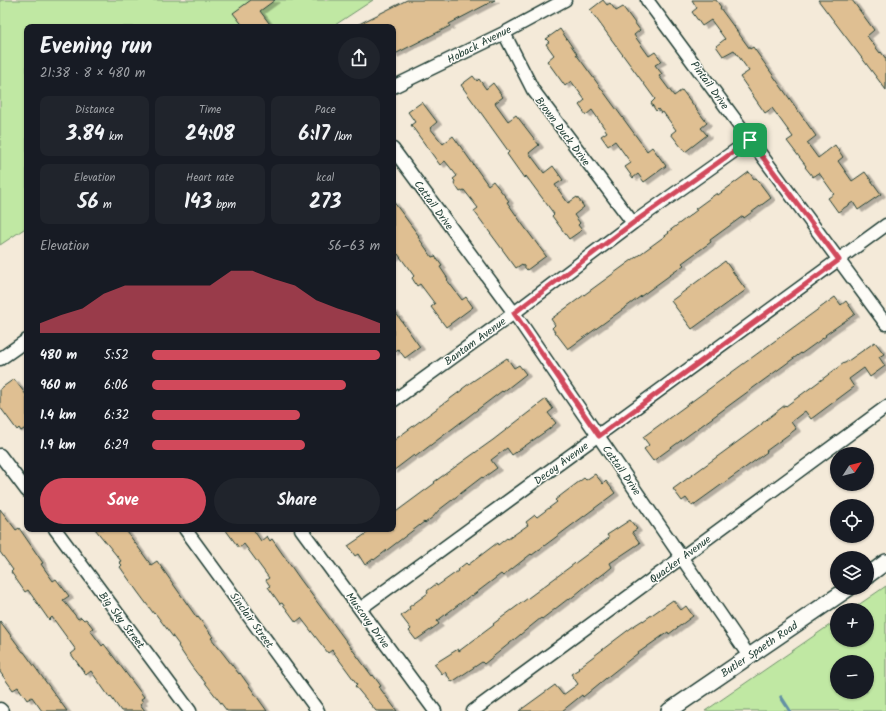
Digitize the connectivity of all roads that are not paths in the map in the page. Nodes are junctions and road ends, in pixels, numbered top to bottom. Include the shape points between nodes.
1 (565, 0) edge
2 (647, 0) edge
3 (504, 33) junction
4 (396, 86) edge
5 (750, 140) junction
6 (396, 153) edge
7 (633, 223) junction
8 (886, 225) edge
9 (839, 260) junction
10 (514, 313) junction
11 (886, 324) edge
12 (24, 342) edge
13 (0, 359) edge
14 (396, 399) edge
15 (886, 407) edge
16 (599, 436) junction
17 (0, 455) edge
18 (24, 487) edge
19 (57, 532) edge
20 (187, 532) edge
21 (303, 532) edge
22 (682, 557) junction
23 (886, 562) edge
24 (874, 571) edge
25 (839, 595) edge
26 (360, 609) junction
27 (750, 656) junction
28 (190, 711) edge
29 (318, 711) edge
30 (435, 711) edge
31 (473, 711) edge
32 (669, 711) edge

1 - 3 street, Hoback Avenue
2 - 5 street, Pintail Drive
3 - 4 street, Hoback Avenue
3 - 7 street, Brown Duck Drive via 532,90
5 - 7 street, Bantam Avenue
5 - 9 street, Pintail Drive
6 - 10 street, Cattail Drive
7 - 10 street, Bantam Avenue
8 - 9 street, Decoy Avenue
9 - 11 street, Pintail Drive
9 - 16 street, Decoy Avenue
10 - 14 street, Bantam Avenue
10 - 16 street, Cattail Drive
12 - 13 street
15 - 22 street, Quacker Avenue
16 - 22 street, Cattail Drive
16 - 26 street, Decoy Avenue
17 - 18 street
19 - 28 street, Big Sky Street
20 - 29 street, Sinclair Street
21 - 26 street, Muscovy Drive
22 - 27 street, Cattail Drive
22 - 31 street, Quacker Avenue
23 - 24 main road
25 - 27 main road, Butler Spaeth Road
26 - 30 street, Muscovy Drive
27 - 32 main road, Butler Spaeth Road

